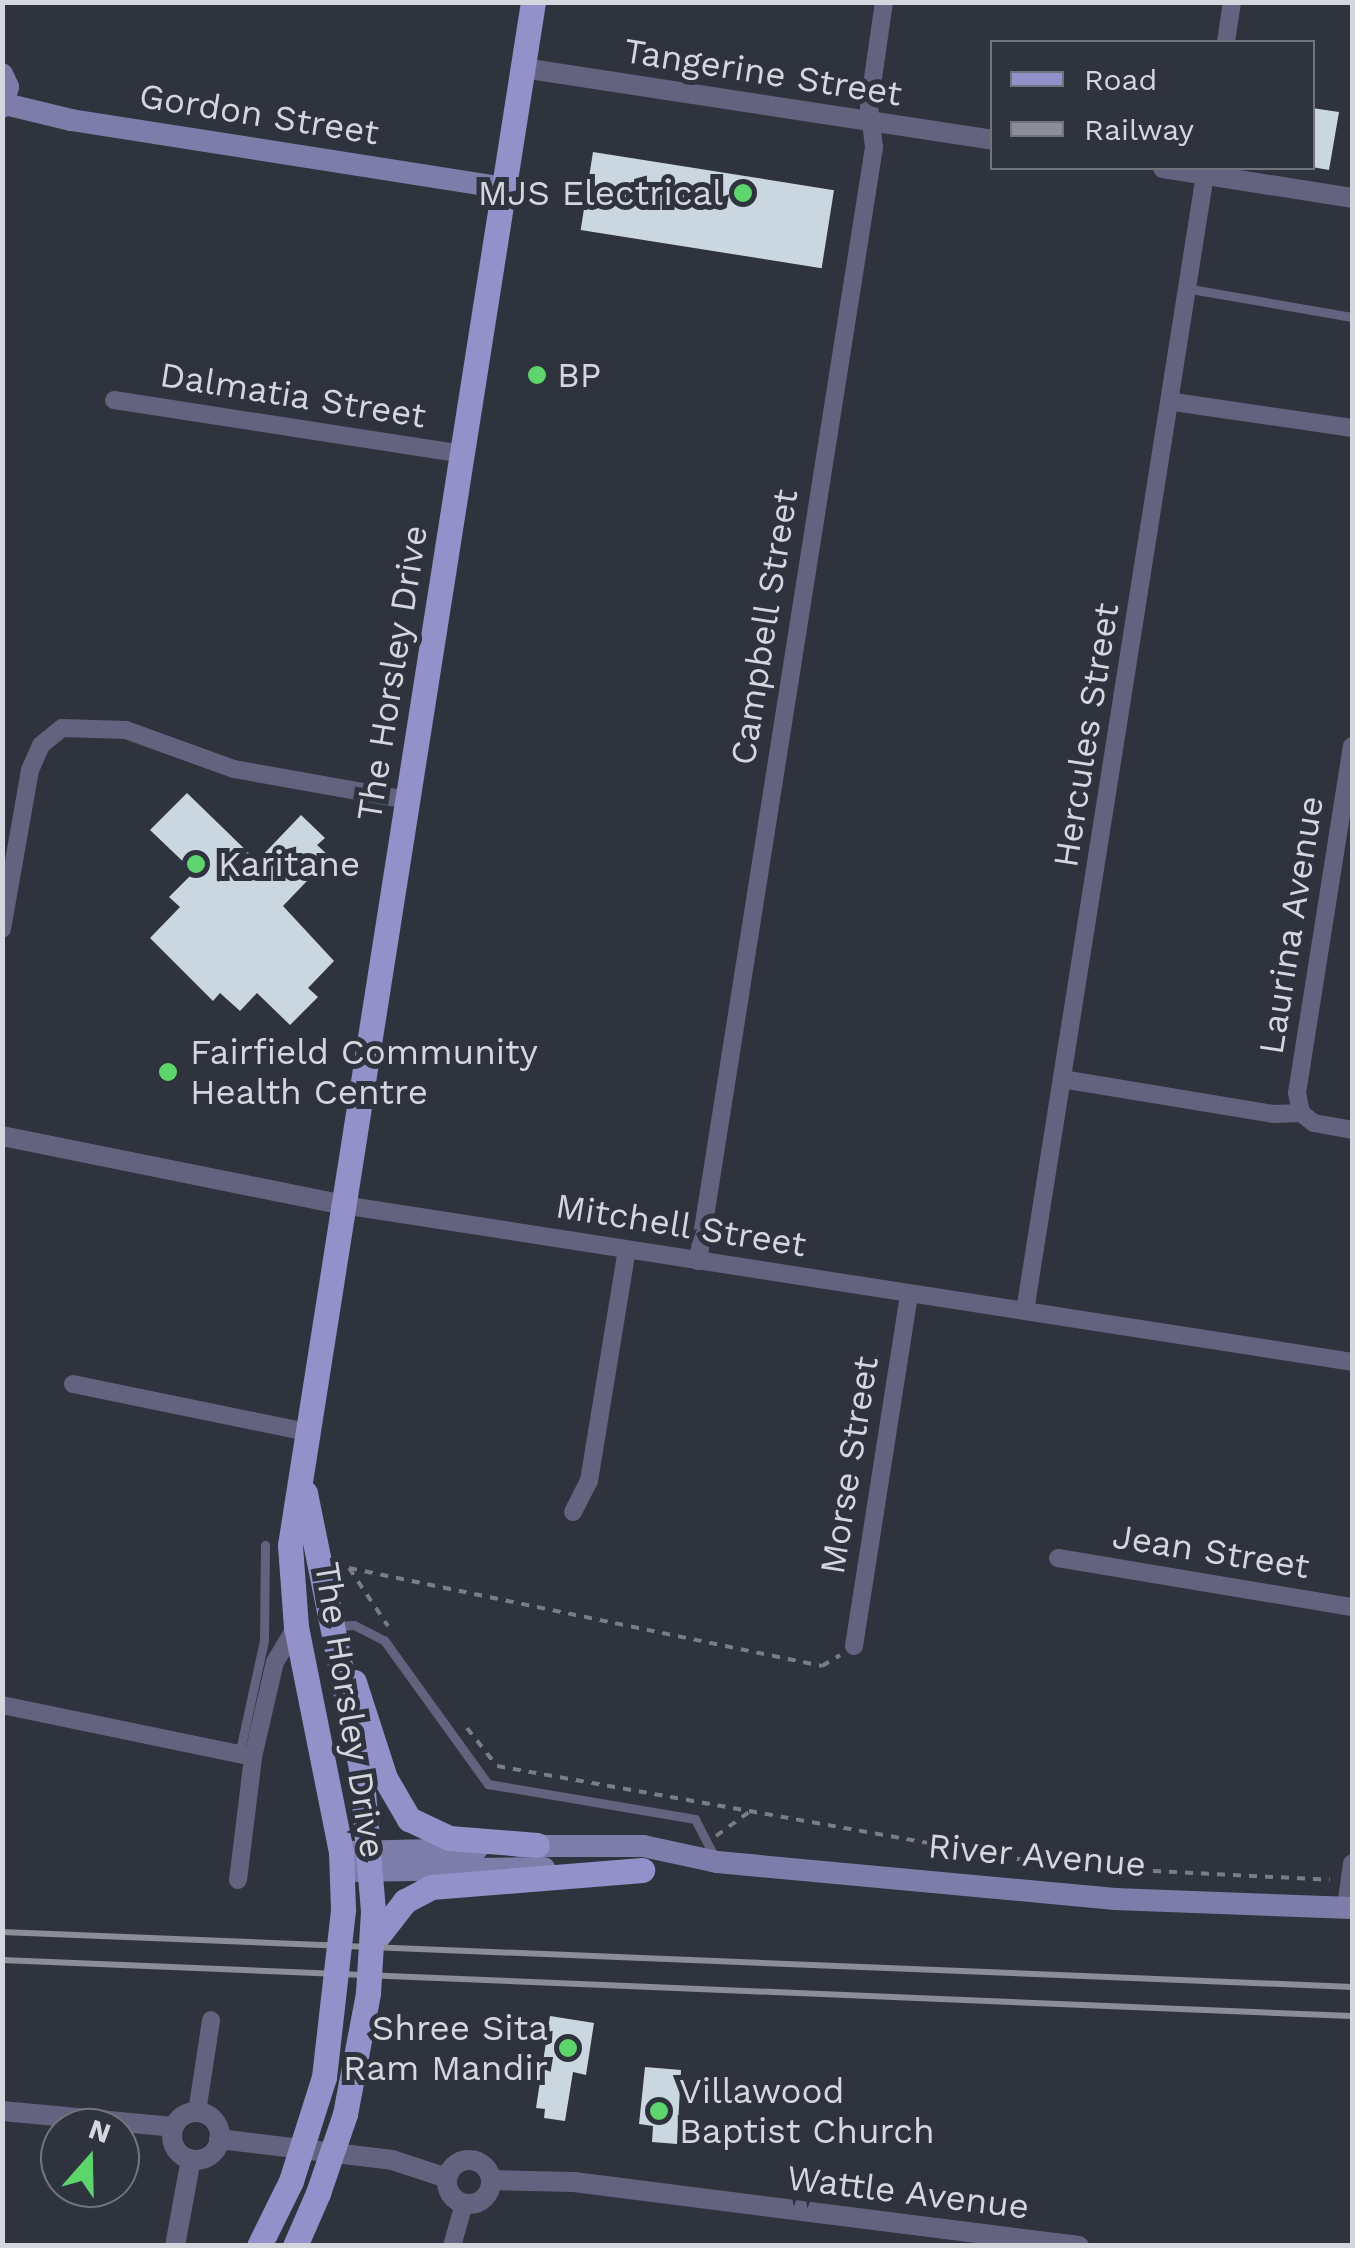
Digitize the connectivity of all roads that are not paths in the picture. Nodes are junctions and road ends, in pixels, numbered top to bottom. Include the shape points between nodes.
1 (533, 2) edge
2 (884, 2) edge
3 (1232, 2) edge
4 (1226, 40) edge
5 (523, 68) junction
6 (2, 74) edge
7 (4, 106) edge
8 (870, 121) junction
9 (990, 140) edge
10 (1206, 171) edge
11 (504, 188) junction
12 (1352, 198) edge
13 (1191, 289) junction
14 (1352, 317) edge
15 (114, 400) dead end
16 (1174, 402) junction
17 (1352, 428) edge
18 (461, 454) junction
19 (1352, 746) edge
20 (408, 800) junction
21 (2, 929) edge
22 (1062, 1079) junction
23 (1301, 1113) junction
24 (1352, 1130) edge
25 (2, 1136) edge
26 (343, 1205) junction
27 (626, 1250) junction
28 (698, 1261) junction
29 (908, 1294) junction
30 (1025, 1312) junction
31 (1352, 1358) edge
32 (73, 1384) dead end
33 (307, 1432) junction
34 (302, 1473) junction
35 (573, 1512) dead end
36 (266, 1546) dead end
37 (1058, 1558) dead end
38 (1352, 1607) edge
39 (296, 1627) junction
40 (332, 1640) junction
41 (854, 1646) road end
42 (2, 1705) edge
43 (246, 1756) junction
44 (537, 1846) junction
45 (373, 1861) junction
46 (341, 1862) junction
47 (717, 1862) junction
48 (642, 1870) junction
49 (1351, 1872) edge
50 (238, 1880) dead end
51 (1349, 1908) edge
52 (384, 1912) junction
53 (211, 2020) dead end
54 (2, 2111) edge
55 (197, 2112) junction
56 (173, 2127) junction
57 (220, 2139) junction
58 (191, 2159) junction
59 (447, 2178) junction
60 (491, 2180) junction
61 (464, 2204) junction
62 (175, 2246) edge
63 (259, 2246) edge
64 (295, 2246) edge
65 (452, 2246) edge
66 (1078, 2246) edge

1 - 5 main road, The Horsley Drive
2 - 8 street, Campbell Street
3 - 4 street
5 - 8 street, Tangerine Street
5 - 11 main road, The Horsley Drive
6 - 7 main road
7 - 11 main road, Gordon Street
8 - 9 street, Tangerine Street
8 - 28 street, Campbell Street via 874,147
10 - 12 street
10 - 13 street, Hercules Street
11 - 18 main road, The Horsley Drive
13 - 14 lane
13 - 16 street, Hercules Street
15 - 18 street, Dalmatia Street
16 - 17 street
16 - 22 street, Hercules Street
18 - 20 main road, The Horsley Drive
19 - 23 street, Laurina Avenue via 1296,1093
20 - 21 street via 234,769 126,730 62,728 40,745 30,770
20 - 26 main road, The Horsley Drive
22 - 23 street
22 - 30 street, Hercules Street
23 - 24 street
25 - 26 street, Mitchell Street
26 - 27 street, Mitchell Street
26 - 33 main road, The Horsley Drive
27 - 28 street, Mitchell Street
27 - 35 street via 589,1481
28 - 29 street, Mitchell Street
29 - 30 street, Mitchell Street
29 - 41 street, Morse Street
30 - 31 street, Mitchell Street
32 - 33 street
33 - 34 main road, The Horsley Drive
34 - 39 main road, The Horsley Drive via 290,1545
34 - 40 main road, The Horsley Drive
36 - 43 lane via 264,1640
37 - 38 street, Jean Street
39 - 43 street via 275,1662
39 - 46 main road, The Horsley Drive
40 - 44 main road via 357,1687 384,1778 409,1818 449,1838
40 - 45 main road, The Horsley Drive
40 - 47 lane via 354,1624 384,1640 488,1784 695,1819
42 - 43 street
43 - 50 street
44 - 45 main road, River Avenue
44 - 47 main road, River Avenue via 643,1846
45 - 46 main road, River Avenue
45 - 48 main road, River Avenue
45 - 52 main road, The Horsley Drive
46 - 63 main road, The Horsley Drive, bridge via 343,1910 324,2077 290,2181
47 - 48 main road, River Avenue
47 - 51 main road, River Avenue via 1115,1899
48 - 52 main road via 432,1887
49 - 51 street
52 - 64 main road, The Horsley Drive, bridge via 373,1942 354,2077
53 - 55 street
54 - 56 street
55 - 56 street
55 - 57 street via 216,2124
56 - 58 street via 177,2150
57 - 58 street via 213,2153
57 - 59 street via 392,2160
58 - 62 street
59 - 60 street via 454,2166 474,2160
59 - 61 street via 448,2191
60 - 61 street via 484,2199
60 - 66 street, Wattle Avenue via 574,2182
61 - 65 street

